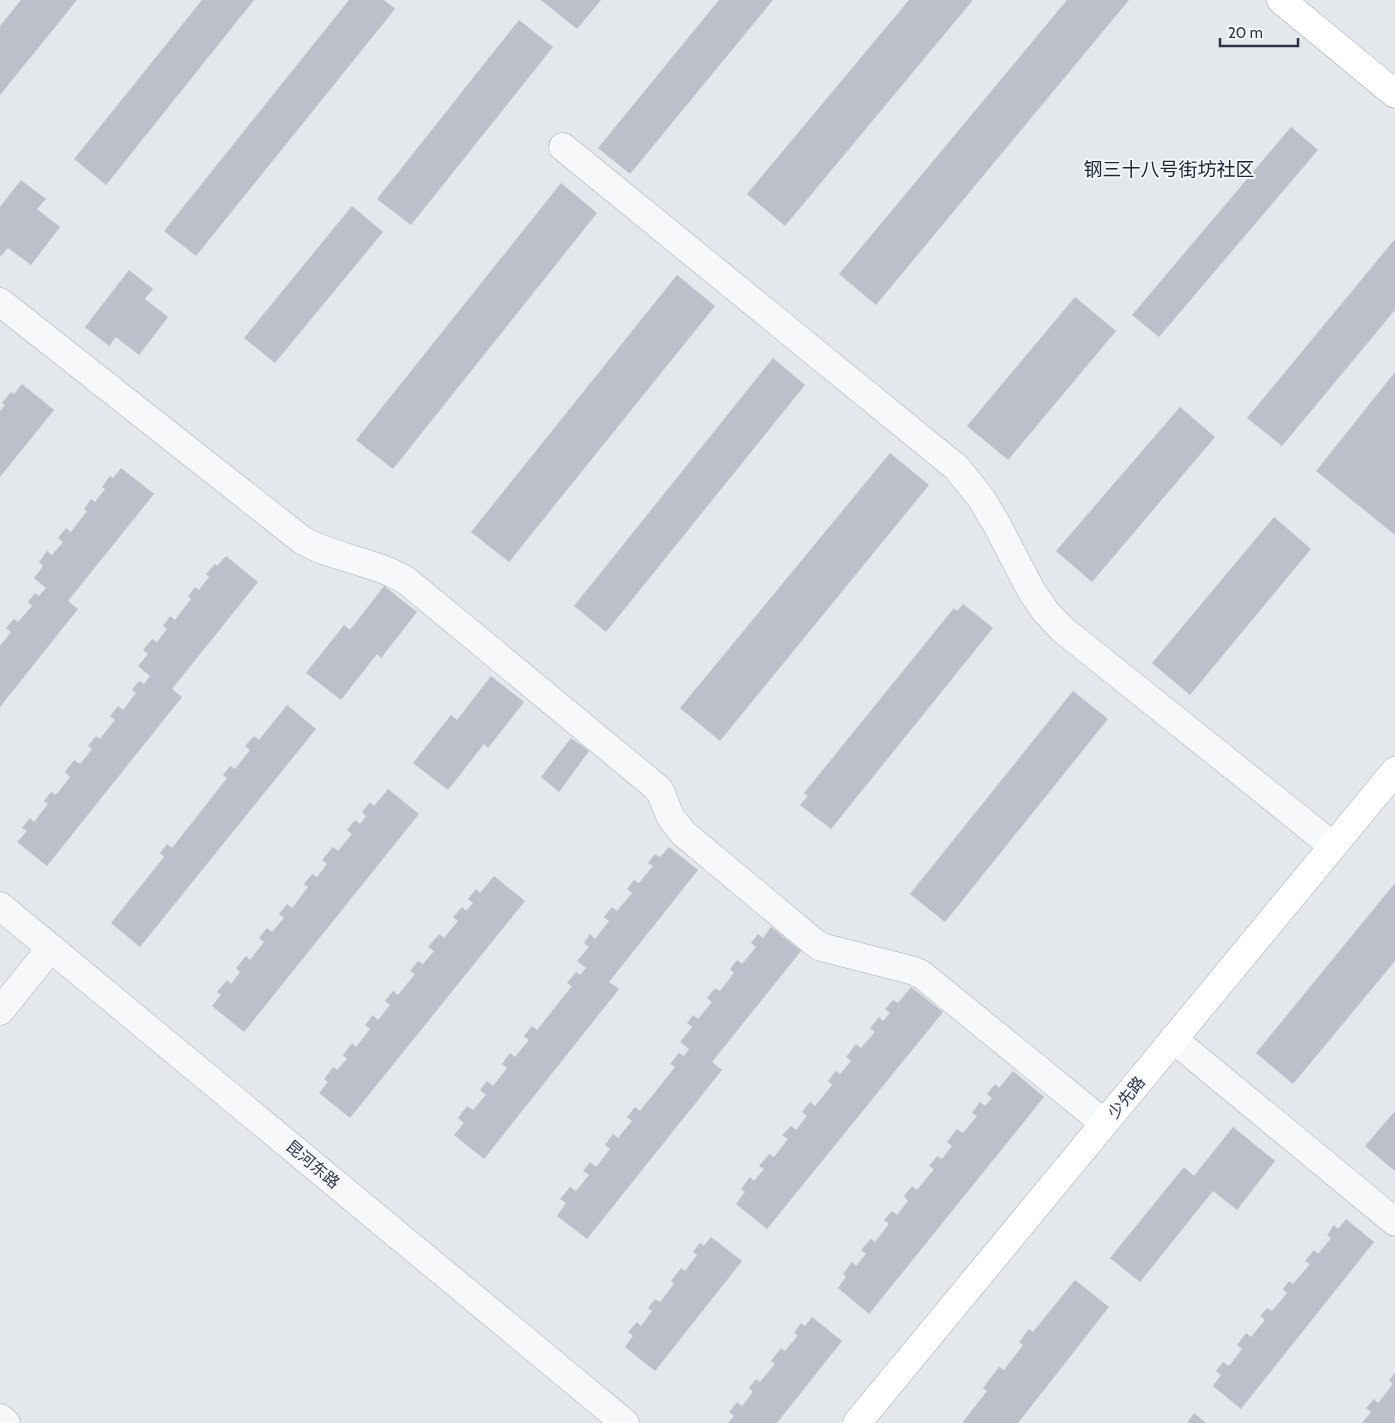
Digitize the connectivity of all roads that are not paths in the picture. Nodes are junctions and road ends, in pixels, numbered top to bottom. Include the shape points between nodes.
1 (1281, 0) edge
2 (1395, 94) edge
3 (563, 147) dead end
4 (0, 302) edge
5 (1395, 771) edge
6 (1333, 846) junction
7 (0, 906) edge
8 (51, 948) junction
9 (0, 1011) edge
10 (1173, 1039) junction
11 (1104, 1123) junction
12 (1395, 1222) edge
13 (0, 1418) edge
14 (6, 1423) edge
15 (626, 1423) edge
16 (857, 1423) edge

1 - 2 main road
3 - 6 street via 957,468 981,498 1032,592 1062,629
4 - 11 street via 302,540 390,571 408,582 655,786 683,833 815,943 921,974
5 - 6 main road, 少先路
6 - 10 main road, 少先路
7 - 8 street, 昆河东路
8 - 9 street
8 - 15 street, 昆河东路
10 - 11 main road, 少先路
10 - 12 street
11 - 16 main road, 少先路
13 - 14 street

